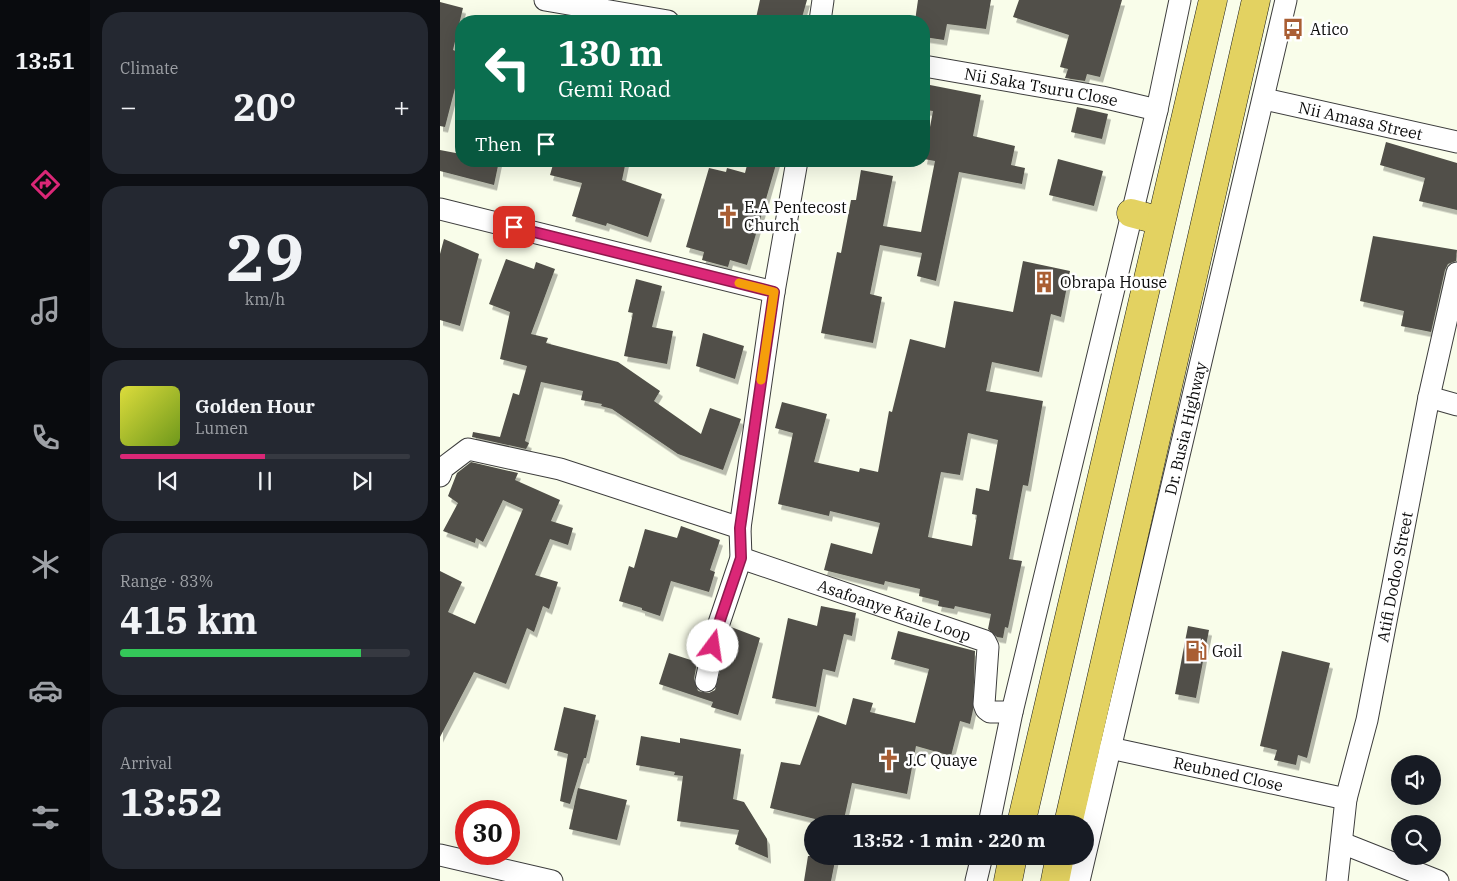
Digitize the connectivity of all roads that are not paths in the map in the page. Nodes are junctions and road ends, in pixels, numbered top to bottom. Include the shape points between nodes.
1 (545, 0) edge
2 (823, 0) edge
3 (1180, 0) edge
4 (1213, 0) edge
5 (1256, 0) edge
6 (1286, 0) edge
7 (633, 15) edge
8 (821, 15) edge
9 (930, 67) edge
10 (1264, 99) junction
11 (1157, 110) junction
12 (1457, 142) edge
13 (795, 167) edge
14 (440, 209) edge
15 (1131, 213) junction
16 (1161, 221) junction
17 (1457, 273) edge
18 (774, 292) junction
19 (1429, 397) junction
20 (1457, 405) edge
21 (440, 476) edge
22 (740, 528) junction
23 (741, 558) junction
24 (706, 682) dead end
25 (1012, 712) junction
26 (1110, 748) junction
27 (1346, 799) junction
28 (991, 815) edge
29 (1023, 815) edge
30 (1070, 815) edge
31 (1342, 843) junction
32 (440, 855) edge
33 (980, 865) edge
34 (1011, 865) edge
35 (1058, 865) edge
36 (552, 881) edge
37 (976, 881) edge
38 (1008, 881) edge
39 (1055, 881) edge
40 (1079, 881) edge
41 (1337, 881) edge
42 (1438, 881) edge

1 - 7 street
2 - 8 street
3 - 11 street
4 - 16 highway
5 - 30 highway, Dr. Busia Highway
6 - 10 street, Dr. Busia Highway
9 - 11 street, Nii Saka Tsuru Close via 1102,97
10 - 12 street, Nii Amasa Street
10 - 26 street, Dr. Busia Highway
11 - 15 street
13 - 18 street
14 - 18 street
15 - 16 highway
15 - 25 street
16 - 29 highway
17 - 19 street, Atifi Dodoo Street
18 - 22 street
19 - 20 street
19 - 27 street, Atifi Dodoo Street via 1367,720
21 - 22 street via 443,468 468,449 560,469
22 - 23 street
23 - 24 street via 717,629
23 - 25 street, Asafoanye Kaile Loop via 985,641 988,647 984,704 990,712
25 - 28 street
26 - 27 street, Reubned Close
26 - 40 street, Dr. Busia Highway
27 - 31 street, Atifi Dodoo Street
31 - 41 street, Atifi Dodoo Street
31 - 42 street
32 - 36 street
33 - 37 street
34 - 38 highway
35 - 39 highway

